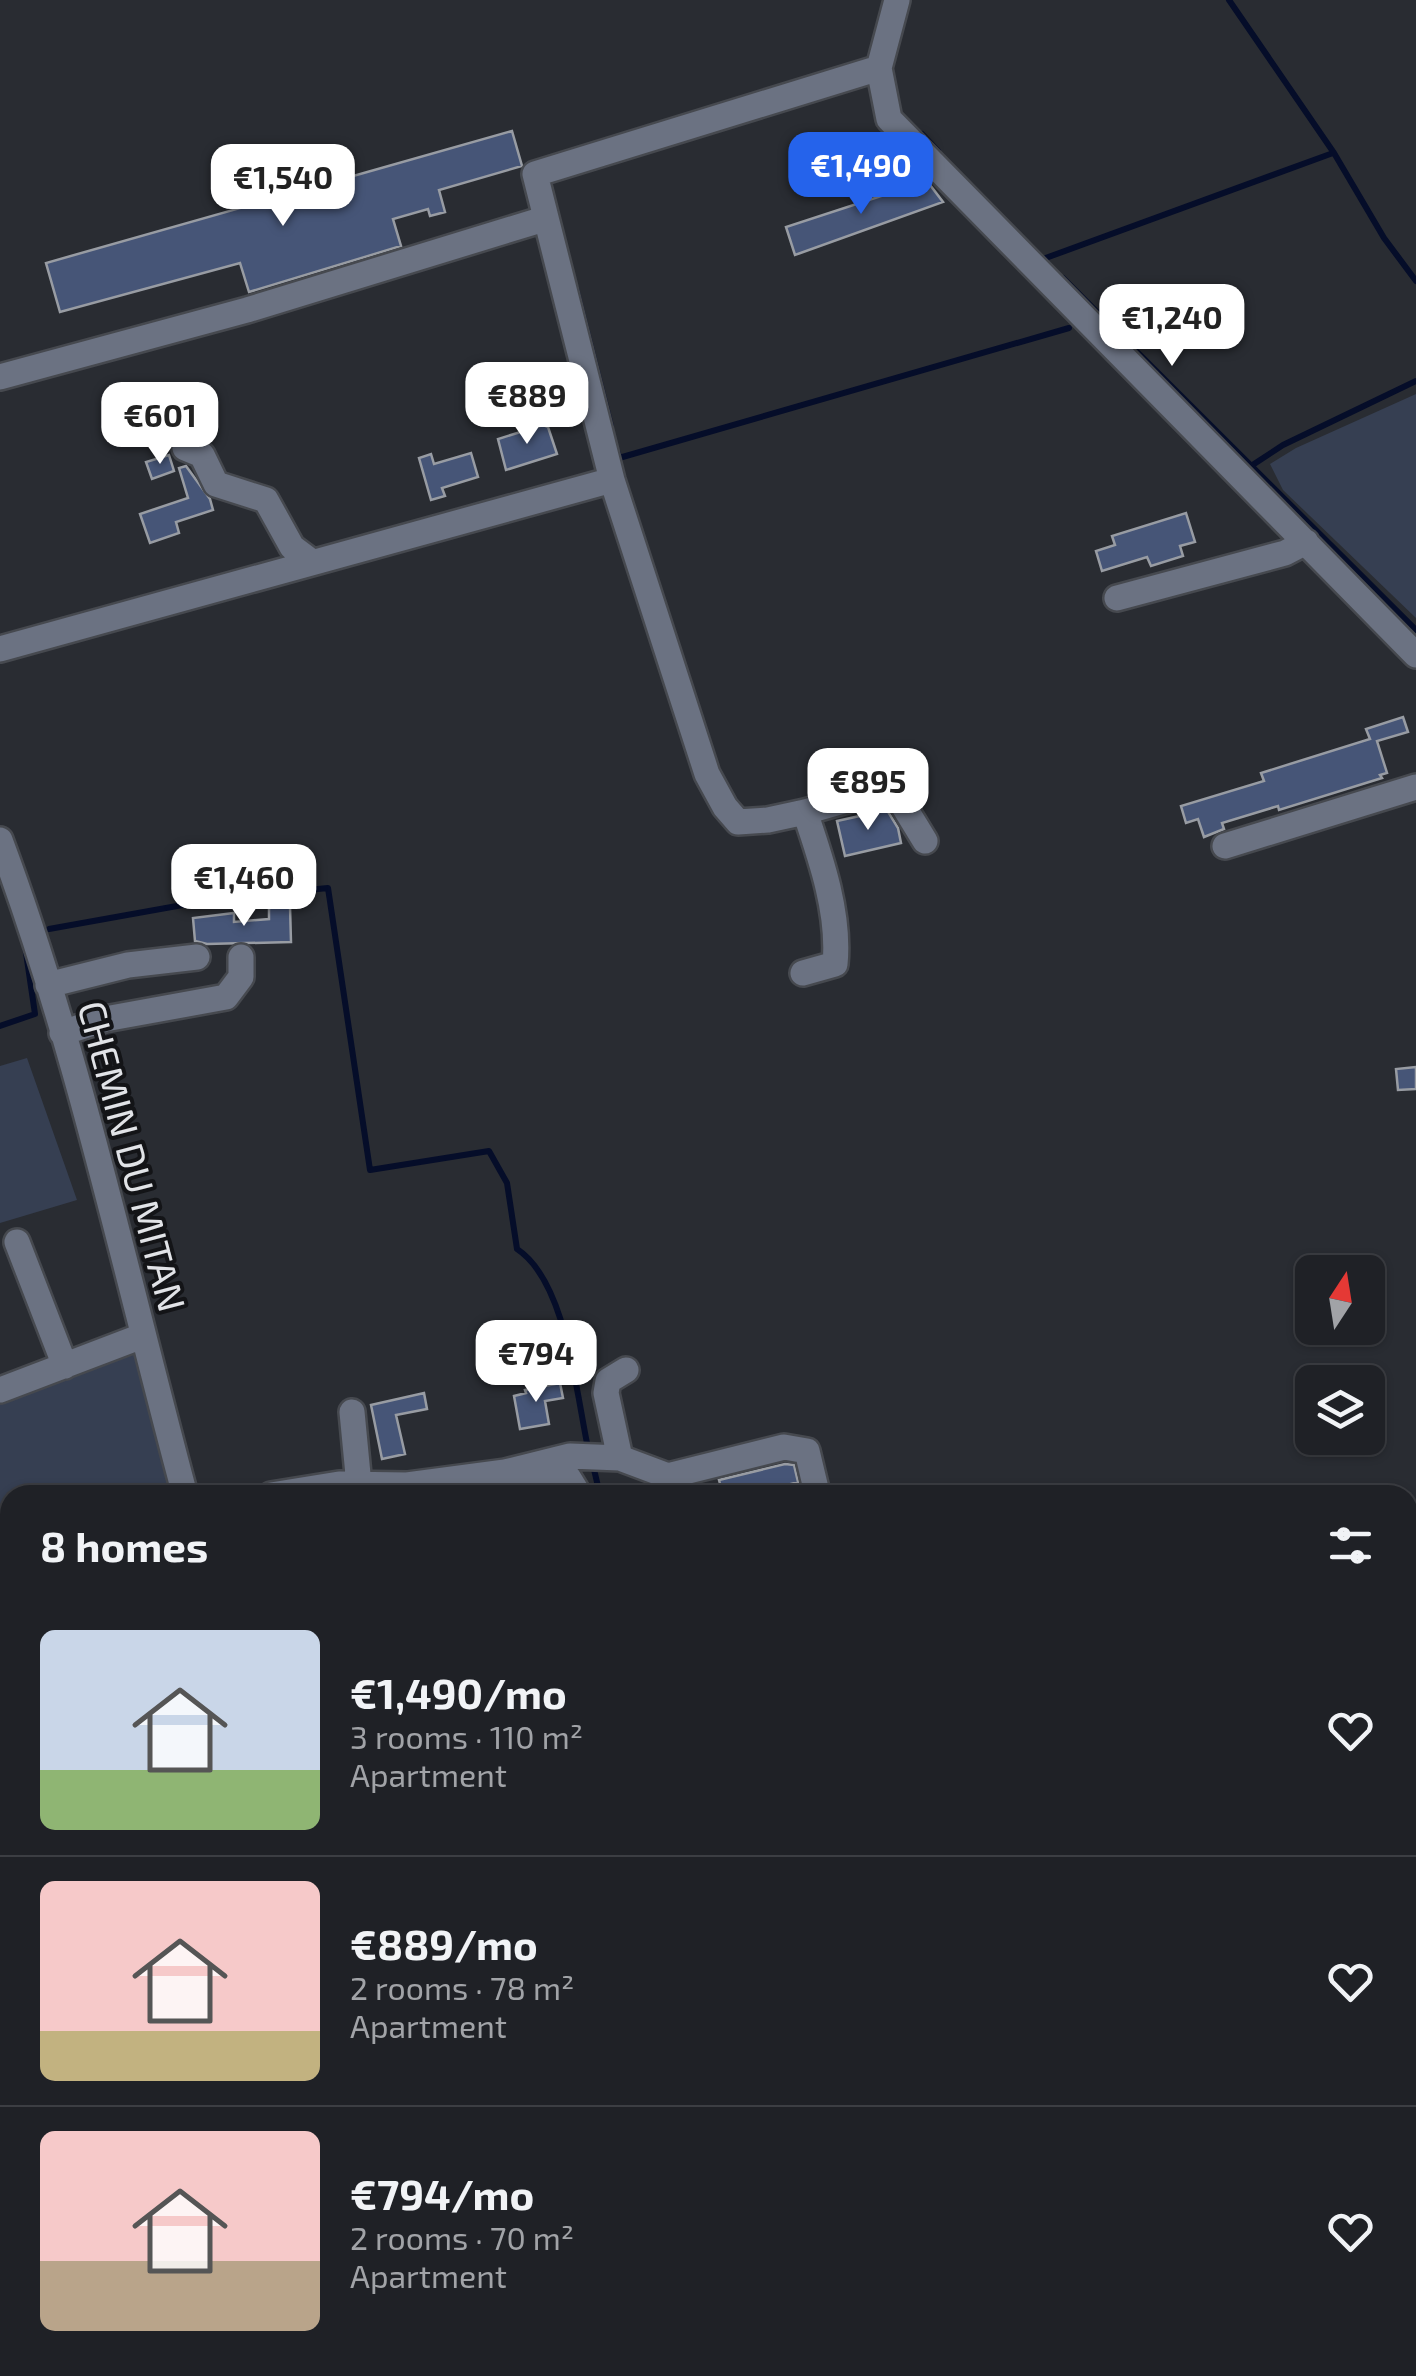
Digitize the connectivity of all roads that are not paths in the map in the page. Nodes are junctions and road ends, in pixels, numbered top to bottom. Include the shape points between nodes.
1 (897, 0) edge
2 (880, 68) junction
3 (544, 218) junction
4 (0, 376) edge
5 (185, 448) dead end
6 (612, 480) junction
7 (1306, 542) junction
8 (312, 562) junction
9 (1117, 598) dead end
10 (0, 649) edge
11 (1416, 656) edge
12 (1416, 787) edge
13 (805, 812) junction
14 (0, 840) edge
15 (924, 842) dead end
16 (1224, 846) dead end
17 (197, 957) dead end
18 (241, 957) dead end
19 (804, 972) dead end
20 (48, 985) junction
21 (62, 1033) junction
22 (16, 1242) dead end
23 (142, 1336) junction
24 (65, 1366) junction
25 (626, 1370) dead end
26 (0, 1390) edge
27 (352, 1412) dead end
28 (620, 1458) junction
29 (359, 1484) junction
30 (182, 1485) edge
31 (351, 1485) edge
32 (502, 1485) edge
33 (573, 1485) edge
34 (815, 1485) edge

1 - 2 street
2 - 3 street via 535,174
2 - 7 street via 889,119
3 - 4 street via 247,310
3 - 6 street
5 - 8 street via 202,455 216,484 266,500 292,547
6 - 8 street
6 - 13 street via 707,774 725,807 738,822
7 - 9 street
7 - 11 street
8 - 10 street
12 - 16 street
13 - 15 street via 892,787
13 - 19 street via 838,939 834,964
14 - 20 street, CHEMIN DU MITAN
17 - 20 street
18 - 21 street via 241,977 226,997
20 - 21 street, CHEMIN DU MITAN
21 - 23 street, CHEMIN DU MITAN
22 - 24 street
23 - 24 street
23 - 30 street, CHEMIN DU MITAN
24 - 26 street
25 - 28 street via 608,1381 606,1393
27 - 29 street
28 - 29 street via 537,1455 505,1472
28 - 34 street via 668,1476 784,1447 807,1451
29 - 31 street
32 - 33 street via 568,1477

